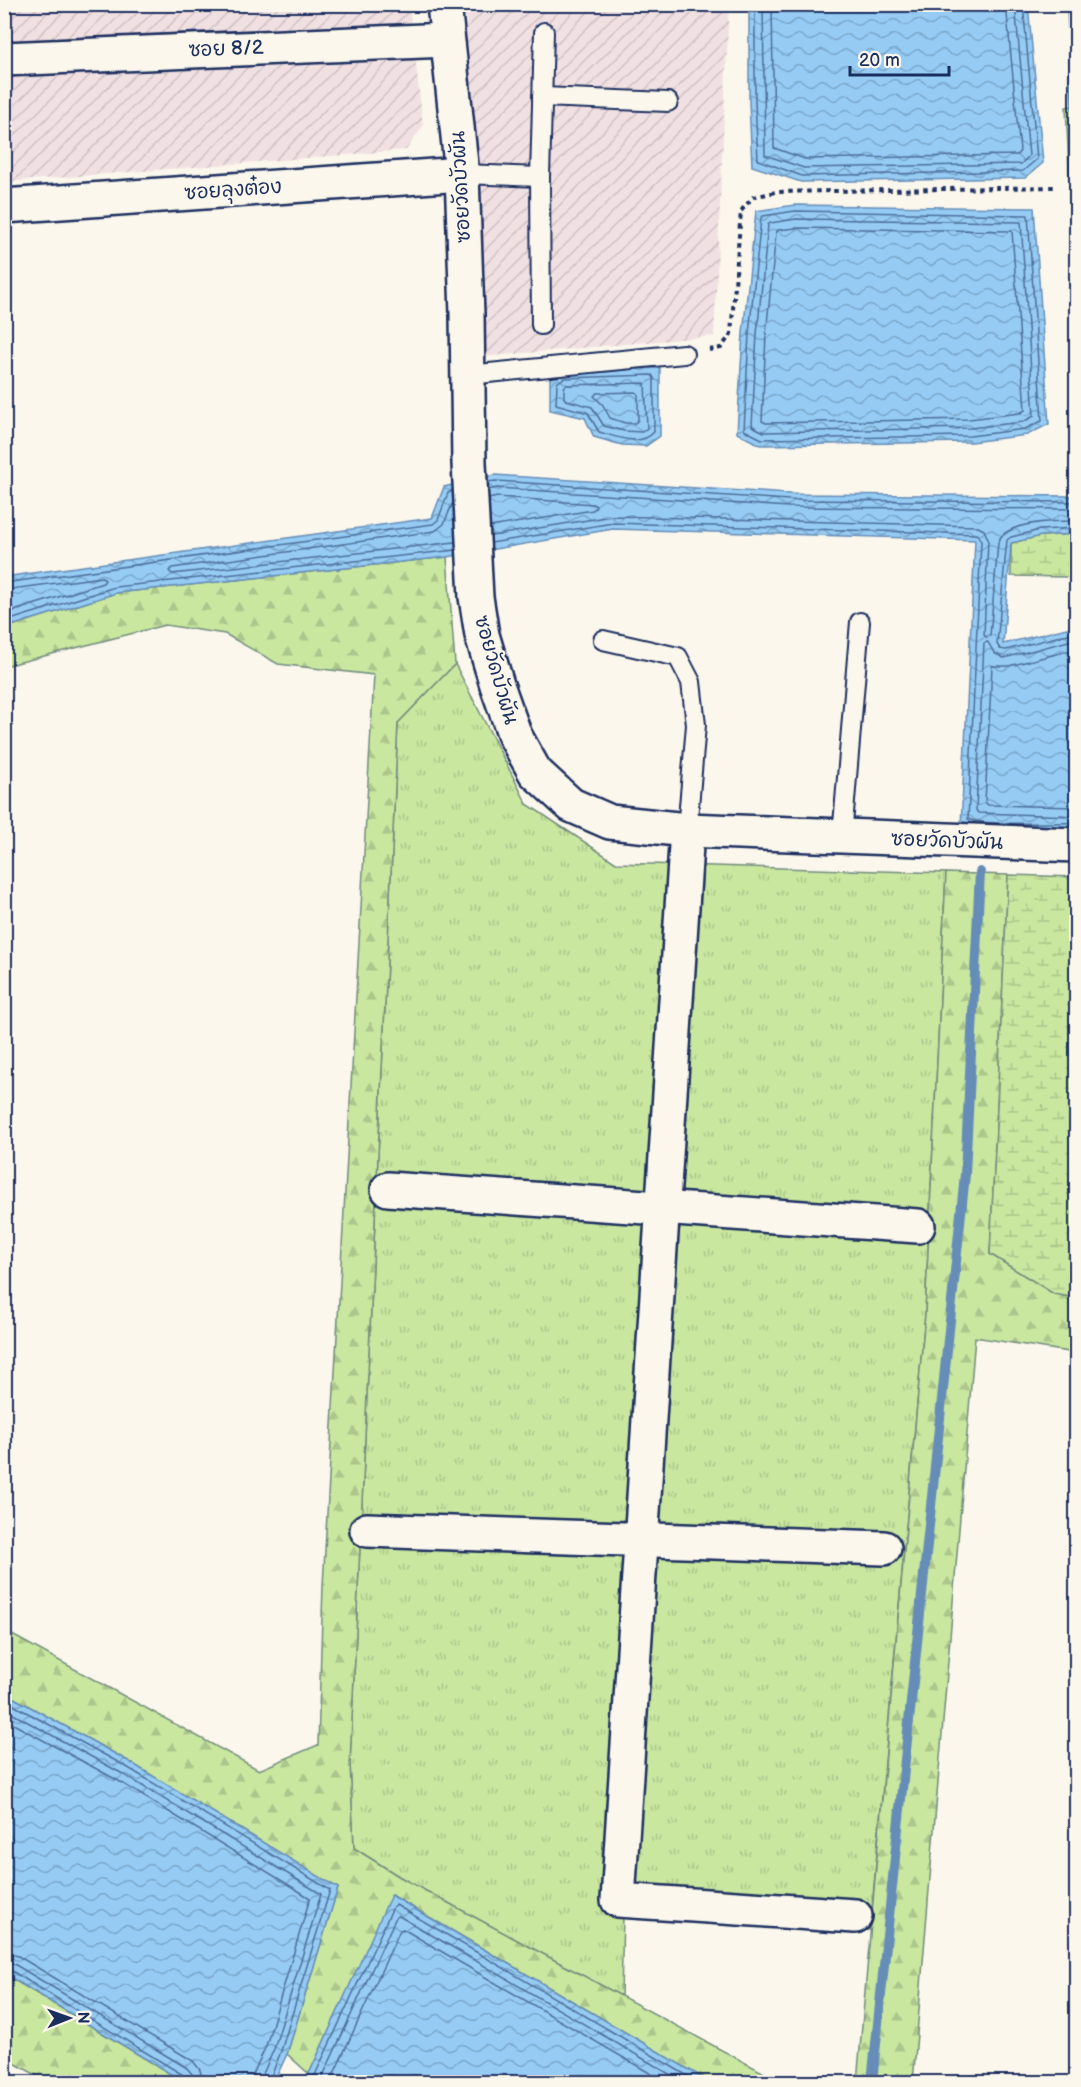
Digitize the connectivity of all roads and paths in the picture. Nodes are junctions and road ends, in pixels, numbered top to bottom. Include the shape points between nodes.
1 (444, 4) edge
2 (544, 32) dead end
3 (447, 40) junction
4 (4, 59) edge
5 (542, 97) junction
6 (668, 102) dead end
7 (462, 174) junction
8 (540, 177) junction
9 (1055, 187) dead end
10 (4, 206) edge
11 (541, 325) dead end
12 (684, 354) joint
13 (468, 375) junction
14 (860, 622) dead end
15 (603, 640) dead end
16 (687, 830) junction
17 (842, 837) junction
18 (1077, 845) edge
19 (388, 1189) dead end
20 (662, 1208) junction
21 (918, 1226) dead end
22 (368, 1530) dead end
23 (641, 1539) junction
24 (884, 1548) dead end
25 (855, 1916) dead end

1 - 3 street, ซอยวัดบัวผัน
2 - 5 lane
3 - 4 street, ซอย 8/2
3 - 7 street, ซอยวัดบัวผัน
5 - 6 lane
5 - 8 lane
7 - 8 lane
7 - 10 street, ซอยลุงต๋อง
7 - 13 street, ซอยวัดบัวผัน
8 - 11 lane
9 - 12 path via 776,192 753,197 741,211 731,334 721,348
12 - 13 lane
13 - 16 street, ซอยวัดบัวผัน via 476,597 482,635 515,736 535,772 571,805 610,822
14 - 17 lane
15 - 16 lane via 678,657 691,682 696,725
16 - 17 street, ซอยวัดบัวผัน
16 - 20 street
17 - 18 street, ซอยวัดบัวผัน
19 - 20 street
20 - 21 street
20 - 23 street
22 - 23 street
23 - 24 street
23 - 25 street via 618,1900

